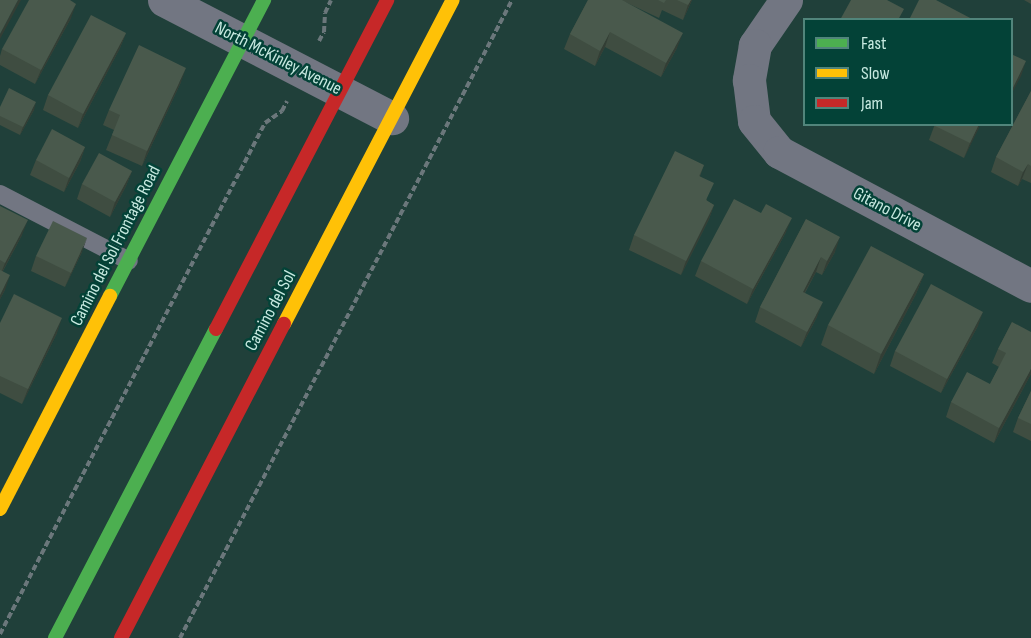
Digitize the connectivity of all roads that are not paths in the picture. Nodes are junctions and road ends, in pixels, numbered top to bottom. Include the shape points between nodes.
1 (164, 0) edge
2 (264, 0) edge
3 (387, 0) edge
4 (453, 0) edge
5 (786, 0) edge
6 (243, 41) junction
7 (339, 91) junction
8 (392, 118) junction
9 (0, 194) edge
10 (129, 261) junction
11 (1031, 286) edge
12 (8, 476) edge
13 (0, 509) edge
14 (55, 638) edge
15 (121, 638) edge

1 - 6 street, North McKinley Avenue
2 - 6 street, Camino del Sol Frontage Road
3 - 7 street
4 - 8 street, Camino del Sol
5 - 11 street, Gitano Drive via 755,45 749,80 753,121 778,152
6 - 7 street, North McKinley Avenue
6 - 10 street, Camino del Sol Frontage Road
7 - 8 street, North McKinley Avenue
7 - 14 street
8 - 15 street, Camino del Sol
9 - 10 lane
10 - 12 street, Camino del Sol Frontage Road
12 - 13 street, Camino del Sol Frontage Road

